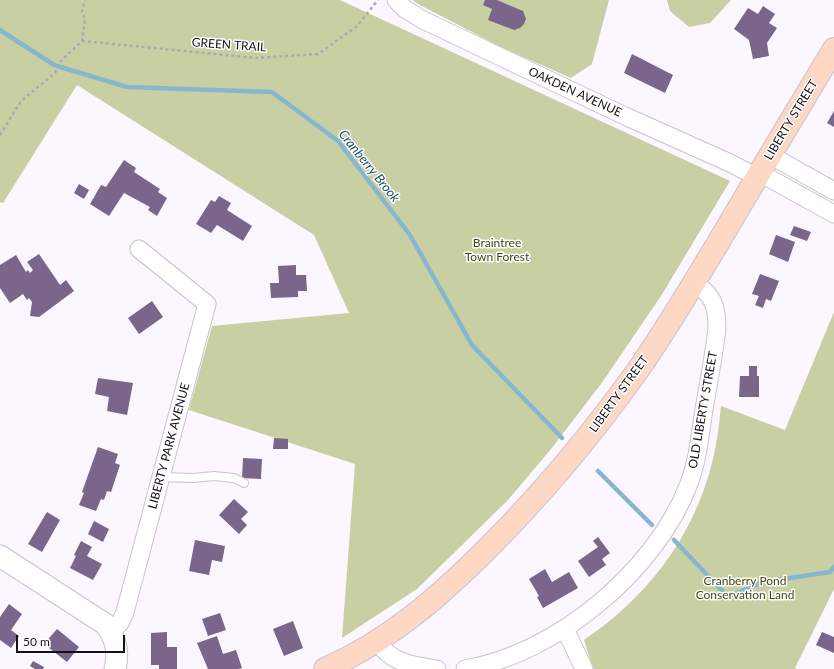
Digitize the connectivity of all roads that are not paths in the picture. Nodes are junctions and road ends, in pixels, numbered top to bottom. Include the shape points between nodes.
1 (396, 0) edge
2 (834, 49) edge
3 (762, 169) junction
4 (828, 188) edge
5 (811, 202) junction
6 (834, 214) edge
7 (138, 249) dead end
8 (694, 283) junction
9 (161, 477) junction
10 (244, 483) dead end
11 (0, 556) edge
12 (565, 629) junction
13 (111, 632) junction
14 (378, 642) junction
15 (116, 669) edge
16 (325, 669) edge
17 (438, 669) edge
18 (465, 669) edge
19 (584, 669) edge

1 - 3 street, OAKDEN AVENUE via 423,20 625,116 730,163
2 - 3 main road, LIBERTY STREET
3 - 4 street
3 - 5 street
3 - 8 main road, LIBERTY STREET
4 - 5 street
5 - 6 street
7 - 9 street, LIBERTY PARK AVENUE via 207,304
8 - 12 street, OLD LIBERTY STREET via 705,291 713,303 717,328 696,460 688,486 668,525 640,563 603,601
8 - 14 main road, LIBERTY STREET via 624,388 589,435 534,499 445,590
9 - 10 lane via 214,476 234,478
9 - 13 street, LIBERTY PARK AVENUE via 125,612 120,623
11 - 13 street via 99,620
12 - 18 street, OLD LIBERTY STREET via 506,658
12 - 19 street
13 - 15 street via 118,655
14 - 16 main road, LIBERTY STREET
14 - 17 street via 385,652 396,660

